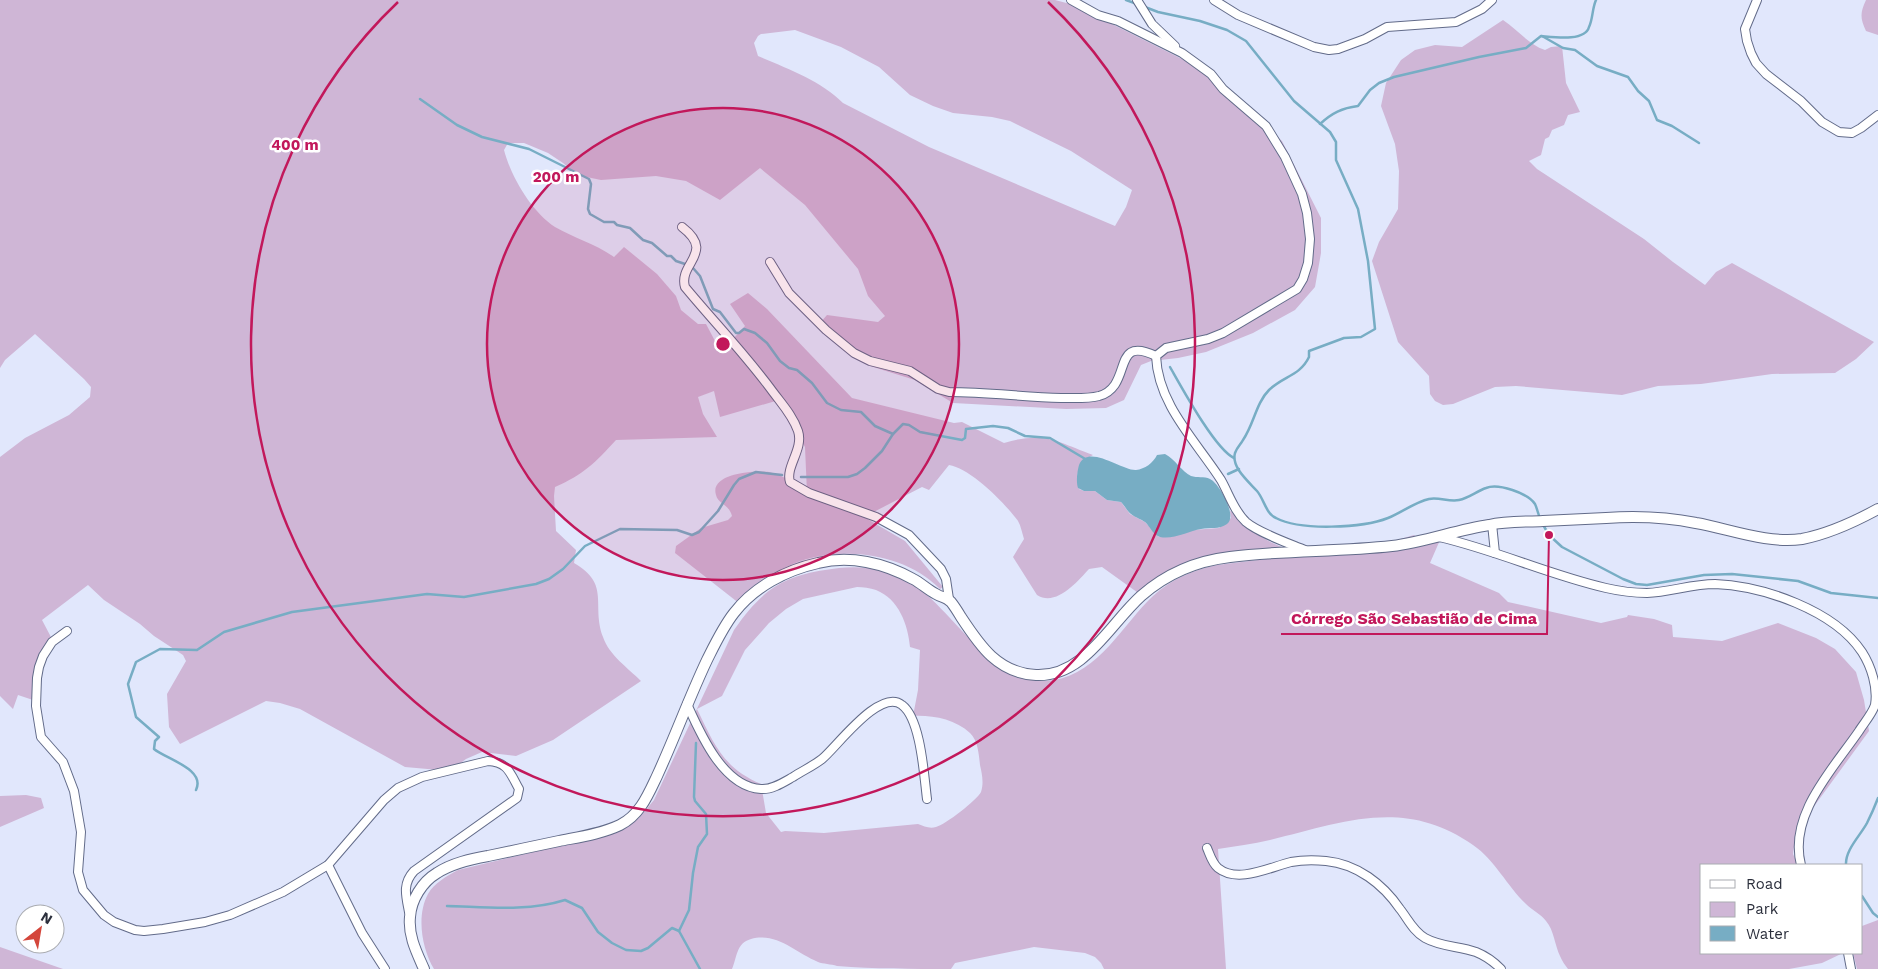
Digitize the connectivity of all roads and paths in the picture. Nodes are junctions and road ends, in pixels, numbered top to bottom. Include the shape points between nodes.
1 (1071, 0) edge
2 (1137, 0) edge
3 (1214, 0) edge
4 (1492, 0) edge
5 (1757, 0) edge
6 (1182, 53) junction
7 (1878, 115) edge
8 (682, 227) dead end
9 (770, 262) dead end
10 (1156, 356) junction
11 (1878, 509) edge
12 (1492, 524) junction
13 (1437, 537) junction
14 (1305, 550) junction
15 (1495, 553) junction
16 (949, 599) junction
17 (67, 631) dead end
18 (687, 704) junction
19 (927, 799) dead end
20 (1207, 848) dead end
21 (1801, 864) edge
22 (328, 865) junction
23 (410, 916) junction
24 (1848, 954) edge
25 (385, 969) edge
26 (424, 969) edge
27 (1501, 969) edge
28 (1851, 969) edge

1 - 6 street
2 - 6 street via 1152,24
3 - 4 street via 1238,15 1314,47 1329,50 1365,40 1387,27 1456,22
5 - 7 street via 1745,28 1751,53 1766,74 1822,122 1839,132 1852,133
6 - 10 street via 1211,74 1276,139 1302,194 1310,252 1303,279 1292,293 1223,333 1166,348
8 - 16 street via 692,235 696,244 684,279 685,287 762,377 798,430 800,441 789,475 790,482 809,493 884,520 909,535 941,569
9 - 10 street via 789,293 854,353 870,361 900,368 949,392 1034,398 1096,397 1106,394 1117,384 1128,354 1136,350
10 - 14 street via 1157,373 1174,414 1228,491 1239,514 1256,530
11 - 12 main road via 1820,534 1786,540 1639,516
12 - 13 main road
12 - 15 street
13 - 14 main road via 1398,546
13 - 15 street
14 - 16 main road via 1218,558 1169,575 1137,599 1081,659 1050,674 1024,673 1002,666 980,646
15 - 21 street via 1557,575 1622,590 1648,592 1715,584 1770,594 1830,620 1857,645 1873,671 1875,705 1806,812 1800,828
16 - 18 main road via 901,572 858,560 819,562 796,569 758,590 734,612 714,645
17 - 22 street via 47,648 39,668 38,723 44,742 63,762 74,791 80,832 79,881 104,915 125,927 144,931 205,922 283,892
18 - 19 street via 716,758 736,778 762,789 785,781 820,761 867,714 888,703 899,703 907,710 916,728
18 - 23 main road via 648,794 633,816 623,824 602,832 452,865 425,882
20 - 27 street via 1217,868 1239,874 1309,860 1343,864 1376,882 1425,938 1440,945 1474,951
22 - 23 street via 384,800 409,782 488,761 506,766 519,789 517,798 408,877 405,890
22 - 25 street via 362,933
23 - 26 main road via 410,932
24 - 28 street

